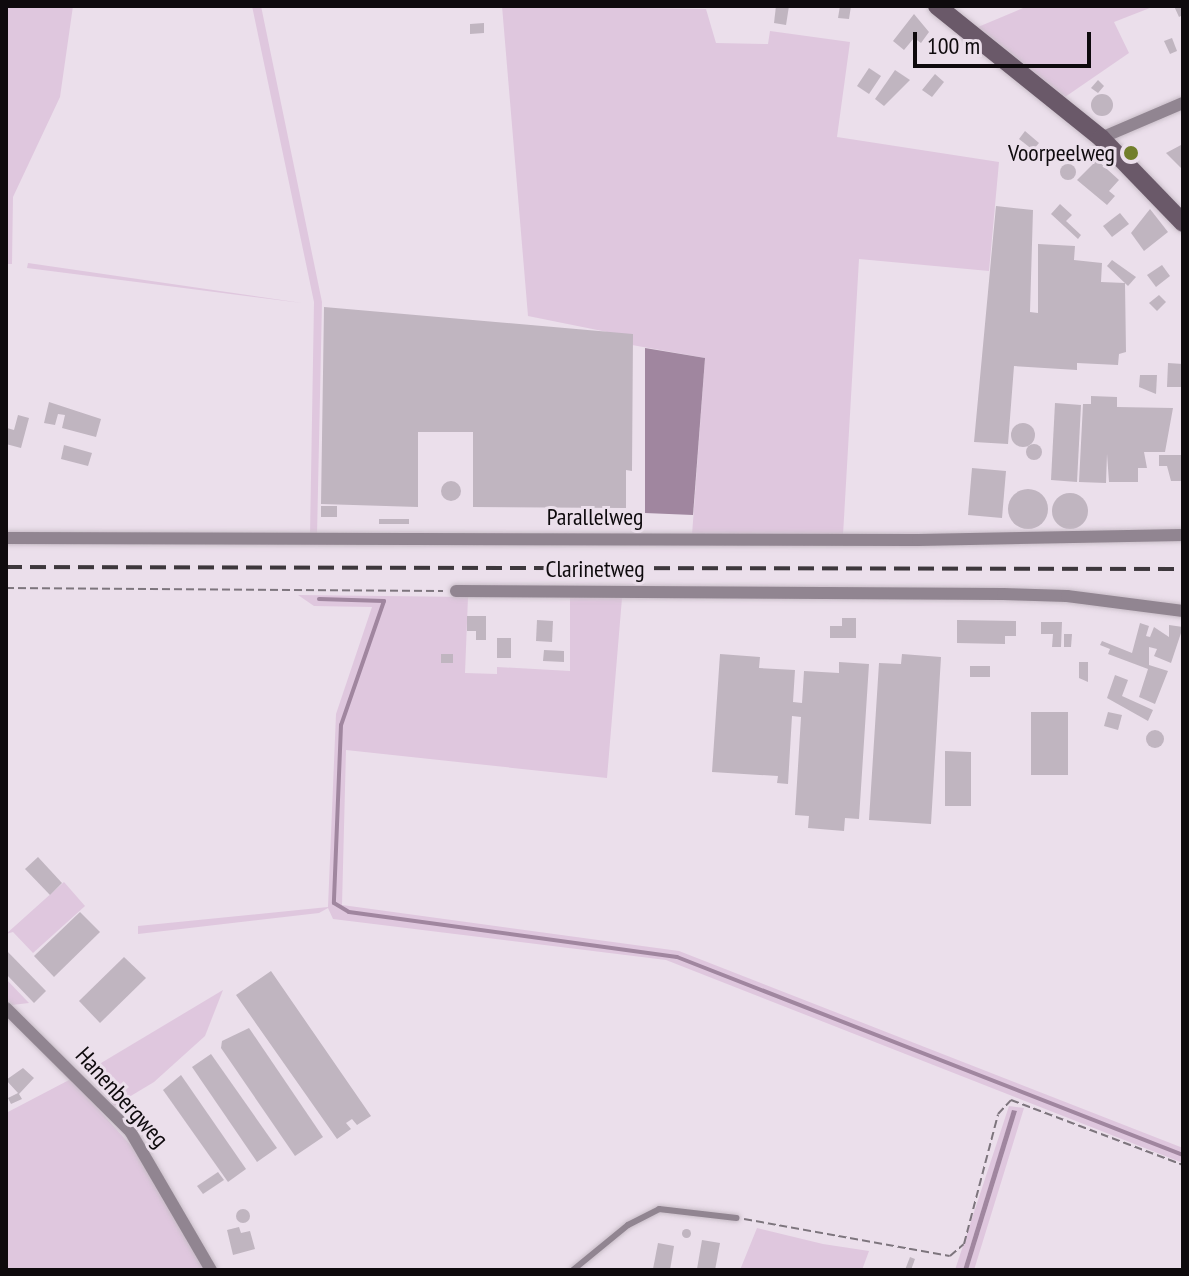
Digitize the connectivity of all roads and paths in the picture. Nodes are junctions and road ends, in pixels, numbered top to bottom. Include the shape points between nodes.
1 (937, 6) edge
2 (1183, 103) edge
3 (1101, 138) junction
4 (1183, 223) edge
5 (1183, 535) edge
6 (6, 538) edge
7 (6, 588) edge
8 (456, 591) joint
9 (1183, 611) edge
10 (6, 1008) edge
11 (1183, 1165) edge
12 (736, 1218) joint
13 (211, 1270) edge
14 (573, 1270) edge

1 - 3 street
2 - 3 street
3 - 4 street
5 - 6 street, Parallelweg via 918,540
7 - 8 path
8 - 9 street, Clarinetweg via 1003,594 1067,596
10 - 13 street, Hanenbergweg via 130,1131
11 - 12 path via 1011,1100 998,1114 964,1244 950,1256
12 - 14 lane via 659,1209 628,1225

